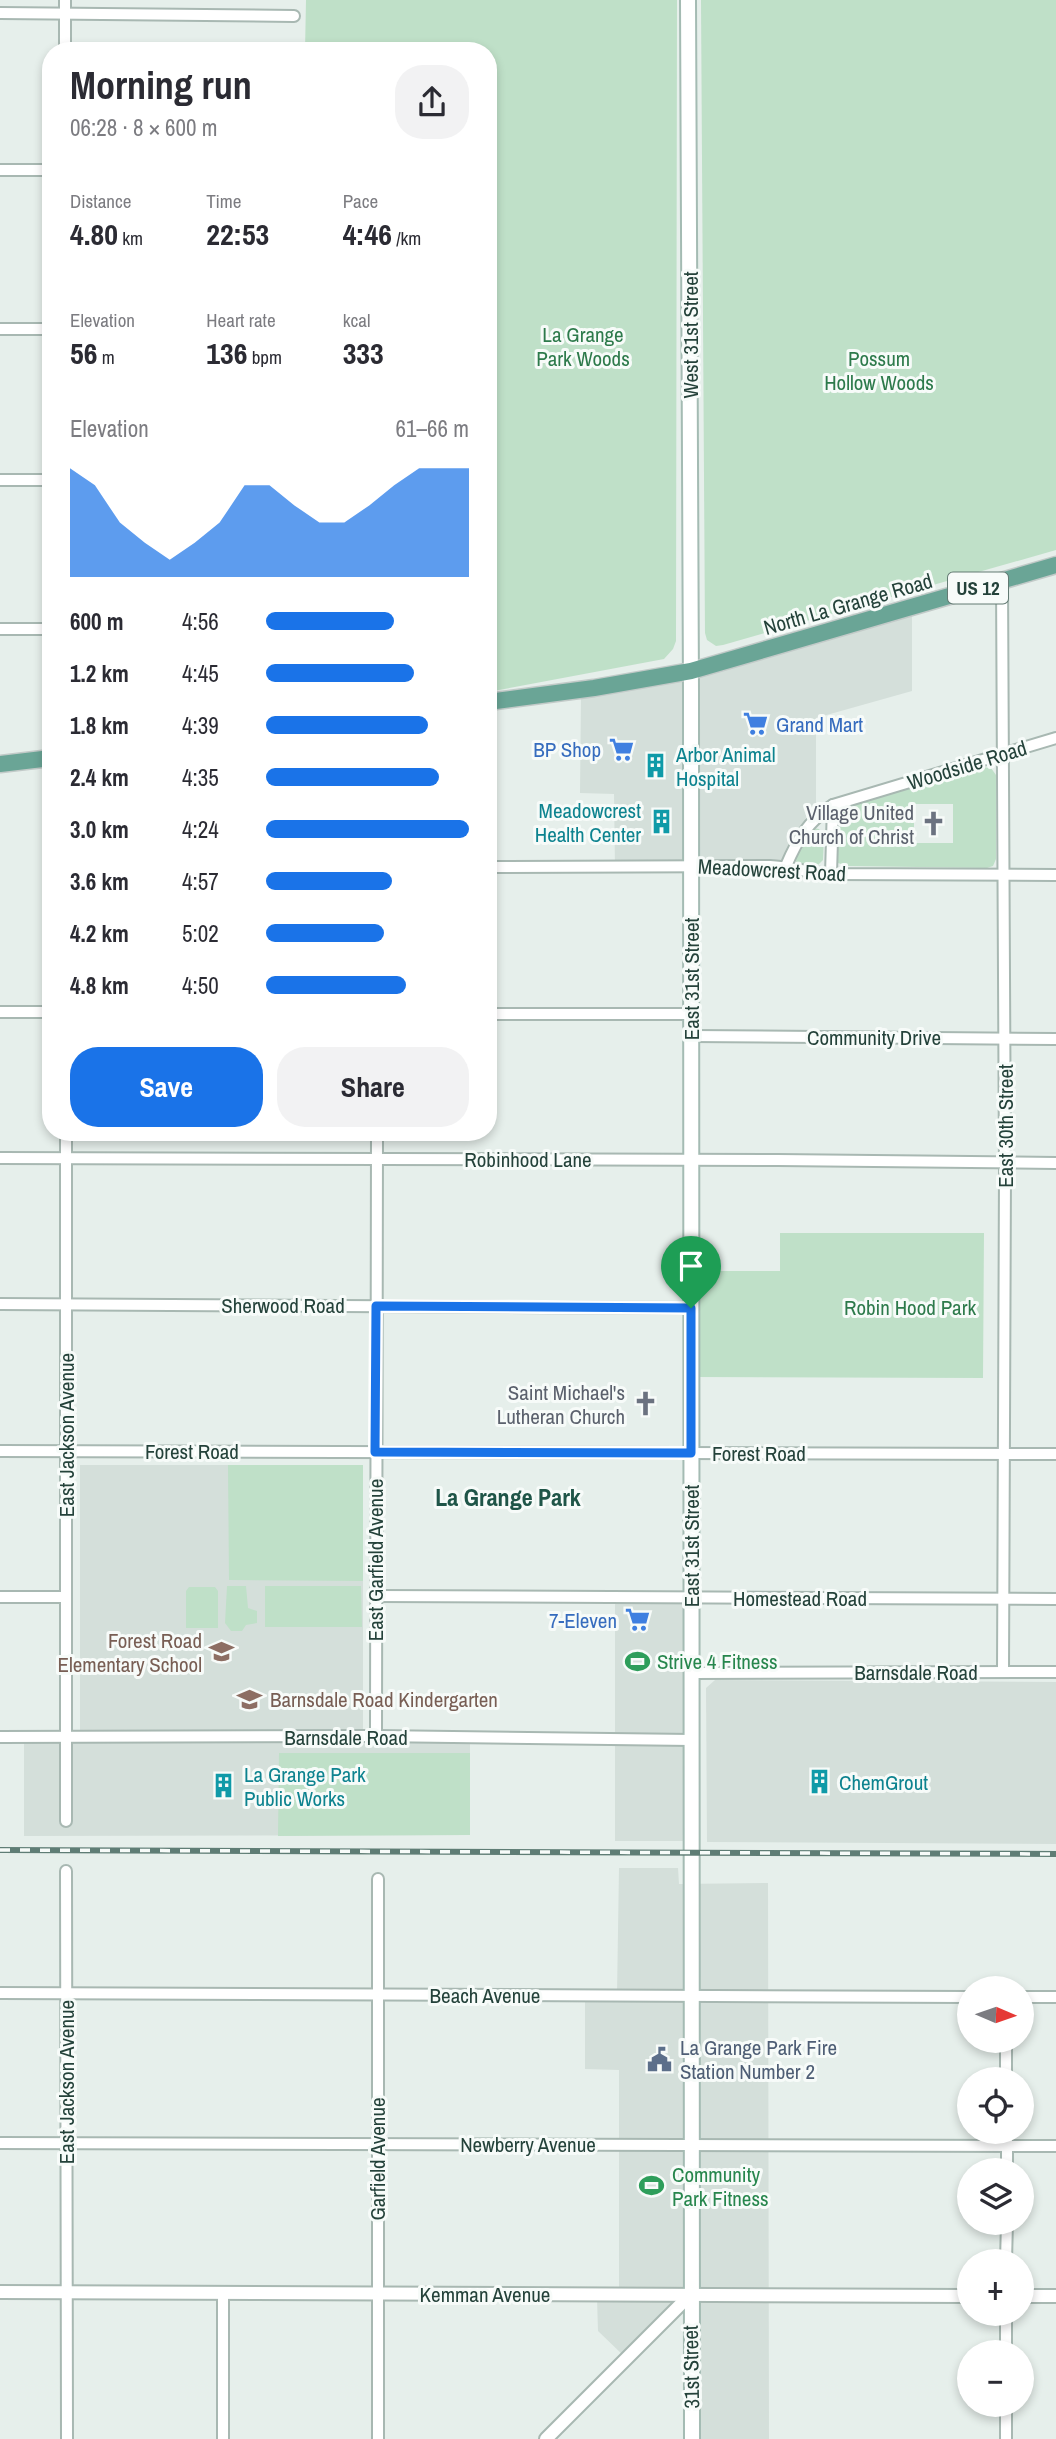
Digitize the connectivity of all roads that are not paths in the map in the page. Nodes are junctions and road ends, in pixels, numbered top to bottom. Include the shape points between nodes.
1 (65, 0) edge
2 (688, 0) edge
3 (0, 13) edge
4 (65, 13) junction
5 (294, 16) dead end
6 (65, 42) edge
7 (0, 170) edge
8 (42, 170) edge
9 (0, 329) edge
10 (42, 330) edge
11 (42, 480) edge
12 (0, 481) edge
13 (1056, 565) edge
14 (1002, 581) junction
15 (0, 629) edge
16 (42, 629) edge
17 (691, 671) junction
18 (497, 701) edge
19 (1056, 738) edge
20 (1004, 753) junction
21 (42, 759) edge
22 (0, 764) edge
23 (833, 805) junction
24 (691, 865) junction
25 (786, 866) junction
26 (497, 867) edge
27 (831, 874) junction
28 (1004, 875) junction
29 (1056, 875) edge
30 (0, 1012) edge
31 (42, 1012) edge
32 (497, 1014) edge
33 (691, 1014) junction
34 (691, 1036) junction
35 (1004, 1038) junction
36 (1056, 1039) edge
37 (66, 1141) edge
38 (377, 1141) edge
39 (0, 1158) edge
40 (66, 1158) junction
41 (377, 1159) junction
42 (691, 1160) junction
43 (1005, 1162) junction
44 (1056, 1163) edge
45 (0, 1304) edge
46 (66, 1304) junction
47 (376, 1306) junction
48 (691, 1308) junction
49 (0, 1451) edge
50 (66, 1451) junction
51 (375, 1452) junction
52 (691, 1453) junction
53 (1004, 1453) junction
54 (1056, 1454) edge
55 (376, 1596) junction
56 (0, 1597) edge
57 (66, 1597) junction
58 (692, 1598) junction
59 (1004, 1598) junction
60 (1056, 1599) edge
61 (1003, 1671) junction
62 (1056, 1672) edge
63 (692, 1673) junction
64 (376, 1736) junction
65 (0, 1737) edge
66 (66, 1737) junction
67 (692, 1740) junction
68 (66, 1822) dead end
69 (66, 1871) dead end
70 (378, 1879) dead end
71 (0, 1993) edge
72 (65, 1994) junction
73 (378, 1995) junction
74 (693, 1996) junction
75 (957, 1997) edge
76 (1034, 1997) edge
77 (1056, 1997) edge
78 (0, 2143) edge
79 (66, 2143) junction
80 (377, 2143) junction
81 (692, 2144) junction
82 (1007, 2146) junction
83 (1056, 2146) edge
84 (1007, 2158) edge
85 (0, 2292) edge
86 (66, 2292) junction
87 (223, 2292) junction
88 (378, 2293) junction
89 (691, 2294) junction
90 (957, 2296) edge
91 (1034, 2296) edge
92 (1056, 2296) edge
93 (1006, 2417) edge
94 (67, 2439) edge
95 (223, 2439) edge
96 (378, 2439) edge
97 (546, 2439) edge
98 (692, 2439) edge
99 (1006, 2439) edge

1 - 4 street
2 - 17 main road, West 31st Street
3 - 4 street
4 - 5 street
4 - 6 street
7 - 8 street
9 - 10 street
11 - 12 street
13 - 14 main road, North La Grange Road / US 12
14 - 17 main road, North La Grange Road / US 12
14 - 20 street, East 30th Street
15 - 16 street
17 - 18 main road, US 12
17 - 24 main road, East 31st Street
19 - 20 street, Woodside Road
20 - 23 street, Woodside Road
20 - 28 street, East 30th Street
21 - 22 main road
23 - 25 street, Woodside Road via 804,830
23 - 27 street
24 - 25 street, Meadowcrest Road
24 - 26 street, Meadowcrest Road
24 - 33 main road, East 31st Street
25 - 27 street, Meadowcrest Road
27 - 28 street, Meadowcrest Road
28 - 29 street, Meadowcrest Road
28 - 35 street, East 30th Street
30 - 31 street
32 - 33 street
33 - 34 main road, East 31st Street
34 - 35 street, Community Drive
34 - 42 main road, East 31st Street
35 - 36 street, Community Drive
35 - 43 street, East 30th Street
37 - 40 street, East Jackson Avenue
38 - 41 street, East Garfield Avenue
39 - 40 street, Robinhood Lane
40 - 41 street, Robinhood Lane
40 - 46 street, East Jackson Avenue
41 - 42 street, Robinhood Lane
41 - 47 street, East Garfield Avenue
42 - 43 street, Robinhood Lane
42 - 48 main road, East 31st Street
43 - 44 street, Robinhood Lane
43 - 53 street, East 30th Street
45 - 46 street, Sherwood Road
46 - 47 street, Sherwood Road
46 - 50 street, East Jackson Avenue
47 - 48 street, Sherwood Road
47 - 51 street, East Garfield Avenue
48 - 52 main road, East 31st Street
49 - 50 street, Forest Road
50 - 51 street, Forest Road
50 - 57 street, East Jackson Avenue
51 - 52 street, Forest Road
51 - 55 street, East Garfield Avenue
52 - 53 street, Forest Road
52 - 58 main road, East 31st Street
53 - 54 street, Forest Road
53 - 59 street, East 30th Street
55 - 58 street, Homestead Road
55 - 64 street, East Garfield Avenue
56 - 57 street
57 - 66 street, East Jackson Avenue
58 - 59 street, Homestead Road
58 - 63 main road, East 31st Street
59 - 60 street, Homestead Road
59 - 61 street, East 30th Street
61 - 62 street, Barnsdale Road
61 - 63 street, Barnsdale Road
63 - 67 main road, East 31st Street
64 - 66 street, Barnsdale Road
64 - 67 street, Barnsdale Road
65 - 66 street, Barnsdale Road
66 - 68 street, East Jackson Avenue
67 - 74 main road, East 31st Street
69 - 72 street, East Jackson Avenue
70 - 73 street, Garfield Avenue
71 - 72 street, Beach Avenue
72 - 73 street, Beach Avenue
72 - 79 street, East Jackson Avenue
73 - 74 street, Beach Avenue
73 - 80 street, Garfield Avenue
74 - 75 street, Beach Avenue
74 - 81 main road, East 31st Street
76 - 77 street
78 - 79 street, Newberry Avenue
79 - 80 street, Newberry Avenue
79 - 86 street, East Jackson Avenue
80 - 81 street, Newberry Avenue
80 - 88 street, Garfield Avenue
81 - 82 street, Newberry Avenue
81 - 89 main road, East 31st Street
82 - 83 street, Newberry Avenue
82 - 84 street
85 - 86 street, Kemman Avenue
86 - 87 street, Kemman Avenue
86 - 94 street, East Jackson Avenue
87 - 88 street, Kemman Avenue
87 - 95 street
88 - 89 street, Kemman Avenue
88 - 96 street, Garfield Avenue
89 - 90 street, Kemman Avenue
89 - 97 street
89 - 98 main road, 31st Street
91 - 92 street
93 - 99 street

